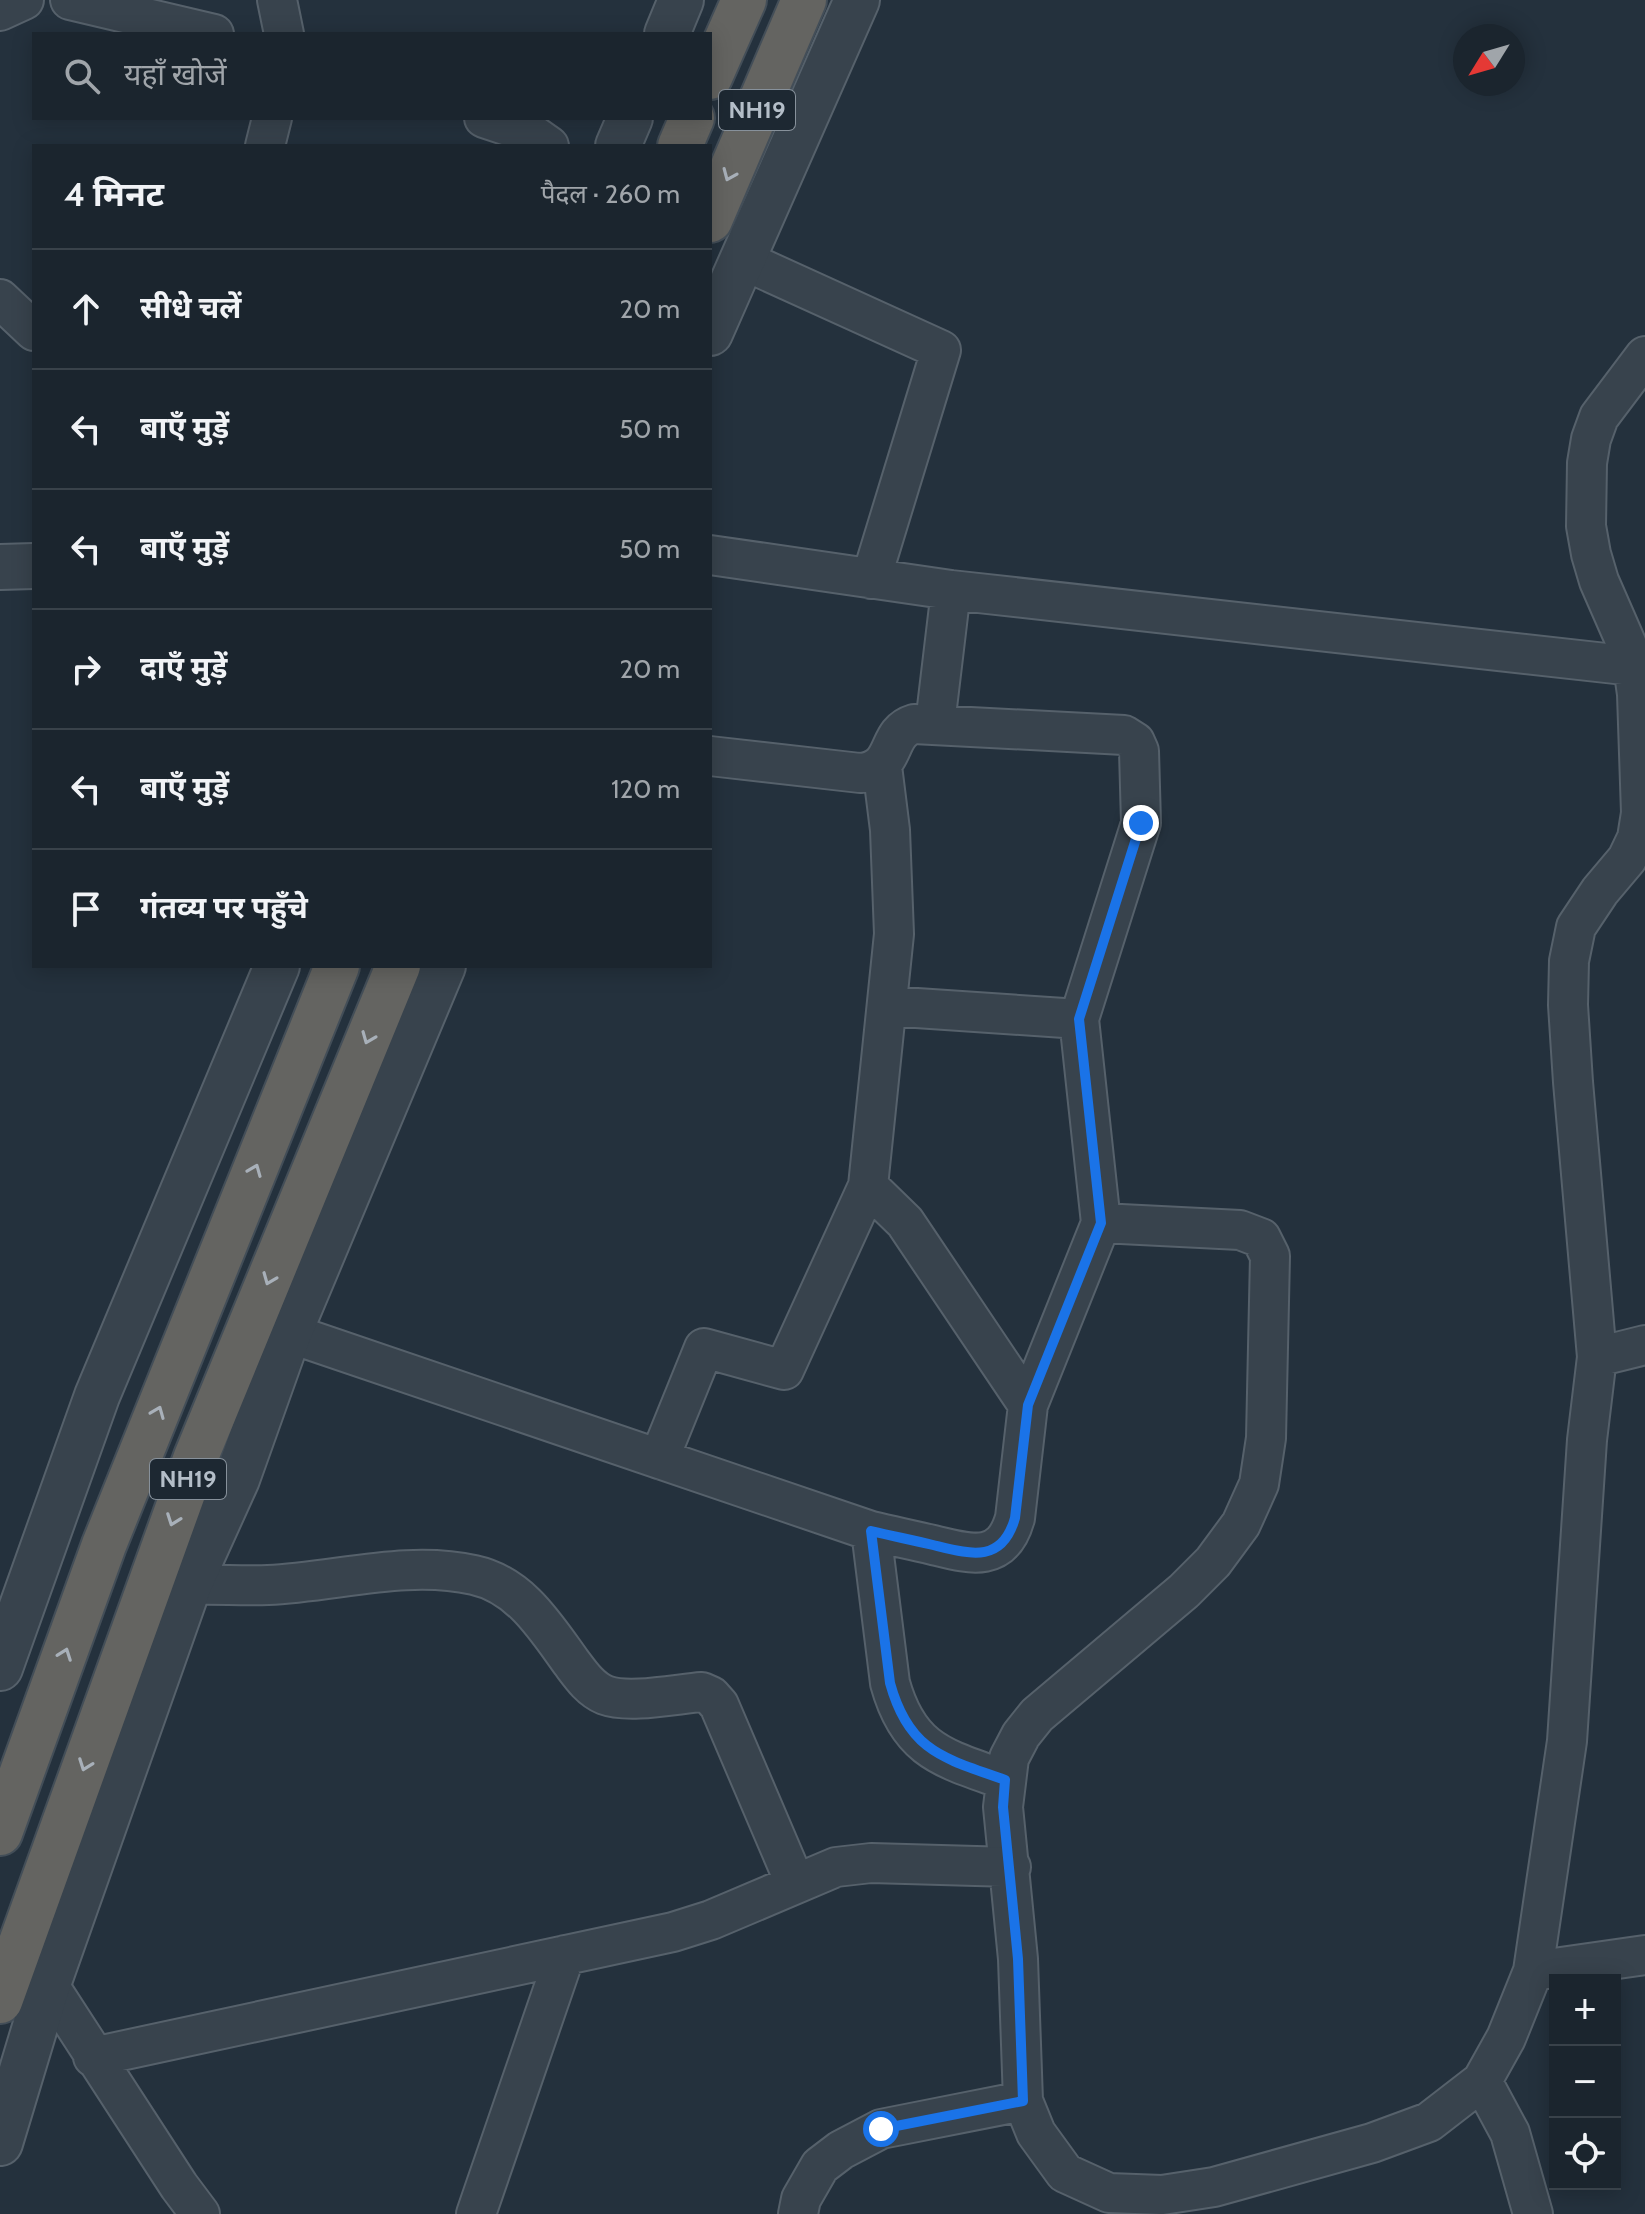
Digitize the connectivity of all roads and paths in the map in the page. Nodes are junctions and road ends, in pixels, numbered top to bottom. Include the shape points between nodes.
1 (24, 0) edge
2 (70, 0) edge
3 (277, 0) edge
4 (681, 0) edge
5 (744, 0) edge
6 (804, 0) edge
7 (857, 0) edge
8 (0, 11) edge
9 (206, 32) edge
10 (284, 32) edge
11 (668, 32) edge
12 (712, 72) edge
13 (272, 120) edge
14 (490, 120) edge
15 (629, 120) edge
16 (691, 120) edge
17 (266, 144) edge
18 (546, 144) edge
19 (619, 144) edge
20 (681, 144) edge
21 (712, 215) edge
22 (743, 260) junction
23 (0, 299) edge
24 (32, 329) edge
25 (712, 329) edge
26 (1645, 356) edge
27 (712, 555) edge
28 (32, 566) edge
29 (0, 567) edge
30 (871, 579) junction
31 (951, 590) junction
32 (1633, 666) junction
33 (935, 724) junction
34 (712, 756) edge
35 (882, 766) junction
36 (276, 968) edge
37 (336, 968) edge
38 (397, 968) edge
39 (442, 968) edge
40 (887, 1006) junction
41 (1079, 1019) junction
42 (868, 1186) junction
43 (1101, 1223) junction
44 (289, 1333) junction
45 (1645, 1345) edge
46 (1597, 1357) junction
47 (1028, 1405) junction
48 (659, 1459) junction
49 (871, 1531) junction
50 (189, 1585) junction
51 (0, 1668) edge
52 (1005, 1780) junction
53 (0, 1833) edge
54 (1011, 1867) junction
55 (795, 1883) junction
56 (565, 1955) junction
57 (1645, 1955) edge
58 (1533, 1971) junction
59 (48, 1984) junction
60 (0, 2001) edge
61 (93, 2057) junction
62 (1482, 2081) junction
63 (1023, 2101) junction
64 (0, 2143) edge
65 (1163, 2204) edge
66 (200, 2214) edge
67 (476, 2214) edge
68 (798, 2214) edge
69 (1533, 2214) edge

1 - 8 street
2 - 9 street
3 - 10 street
4 - 11 street
5 - 12 highway, NH19
6 -> 21 highway, NH19
7 - 22 street
13 - 17 street
14 - 18 street
15 - 19 street
16 - 20 highway, NH19
22 - 25 street
22 - 30 street via 941,350
23 - 24 street
26 - 32 street via 1599,417 1589,451 1585,498 1591,554
27 - 30 street
28 - 29 street
30 - 31 street
31 - 32 street
31 - 33 street
32 - 46 street via 1641,813 1637,838 1576,927 1569,961 1573,1082
33 - 35 street via 907,726 896,736
33 - 41 street via 1124,735 1137,745 1141,823
34 - 35 street via 860,773
35 - 40 street via 894,934
36 - 51 street via 97,1396
53 -> 37 highway, NH19 via 104,1545
38 -> 60 highway, NH19 via 196,1457
39 - 44 street
40 - 41 street
40 - 42 street
41 - 43 street
42 - 47 street via 905,1222
42 - 48 street via 784,1370 704,1348
43 - 47 street
43 - 52 street via 1240,1230 1267,1245 1266,1438 1259,1484 1241,1524 1213,1562 1037,1715 1009,1758
44 - 48 street
44 - 50 street via 237,1479
45 - 46 street
46 - 58 street via 1567,1741
47 - 49 street via 1015,1518 1006,1541 985,1553 968,1553
48 - 49 street
49 - 52 street via 890,1683 903,1718 925,1746
50 - 55 street via 269,1585 431,1569 499,1584 521,1598 594,1689 621,1699 702,1692 711,1696
50 - 59 street
52 - 54 street
54 - 55 street via 871,1863 836,1867
54 - 63 street
55 - 56 street via 673,1932
56 - 61 street
56 - 67 street
57 - 58 street
58 - 62 street
59 - 61 street
59 - 64 street
61 - 66 street
62 - 65 street via 1429,2122
62 - 69 street via 1510,2133
63 - 65 street via 1036,2133 1065,2173 1109,2193
63 - 68 street via 881,2129 820,2166

